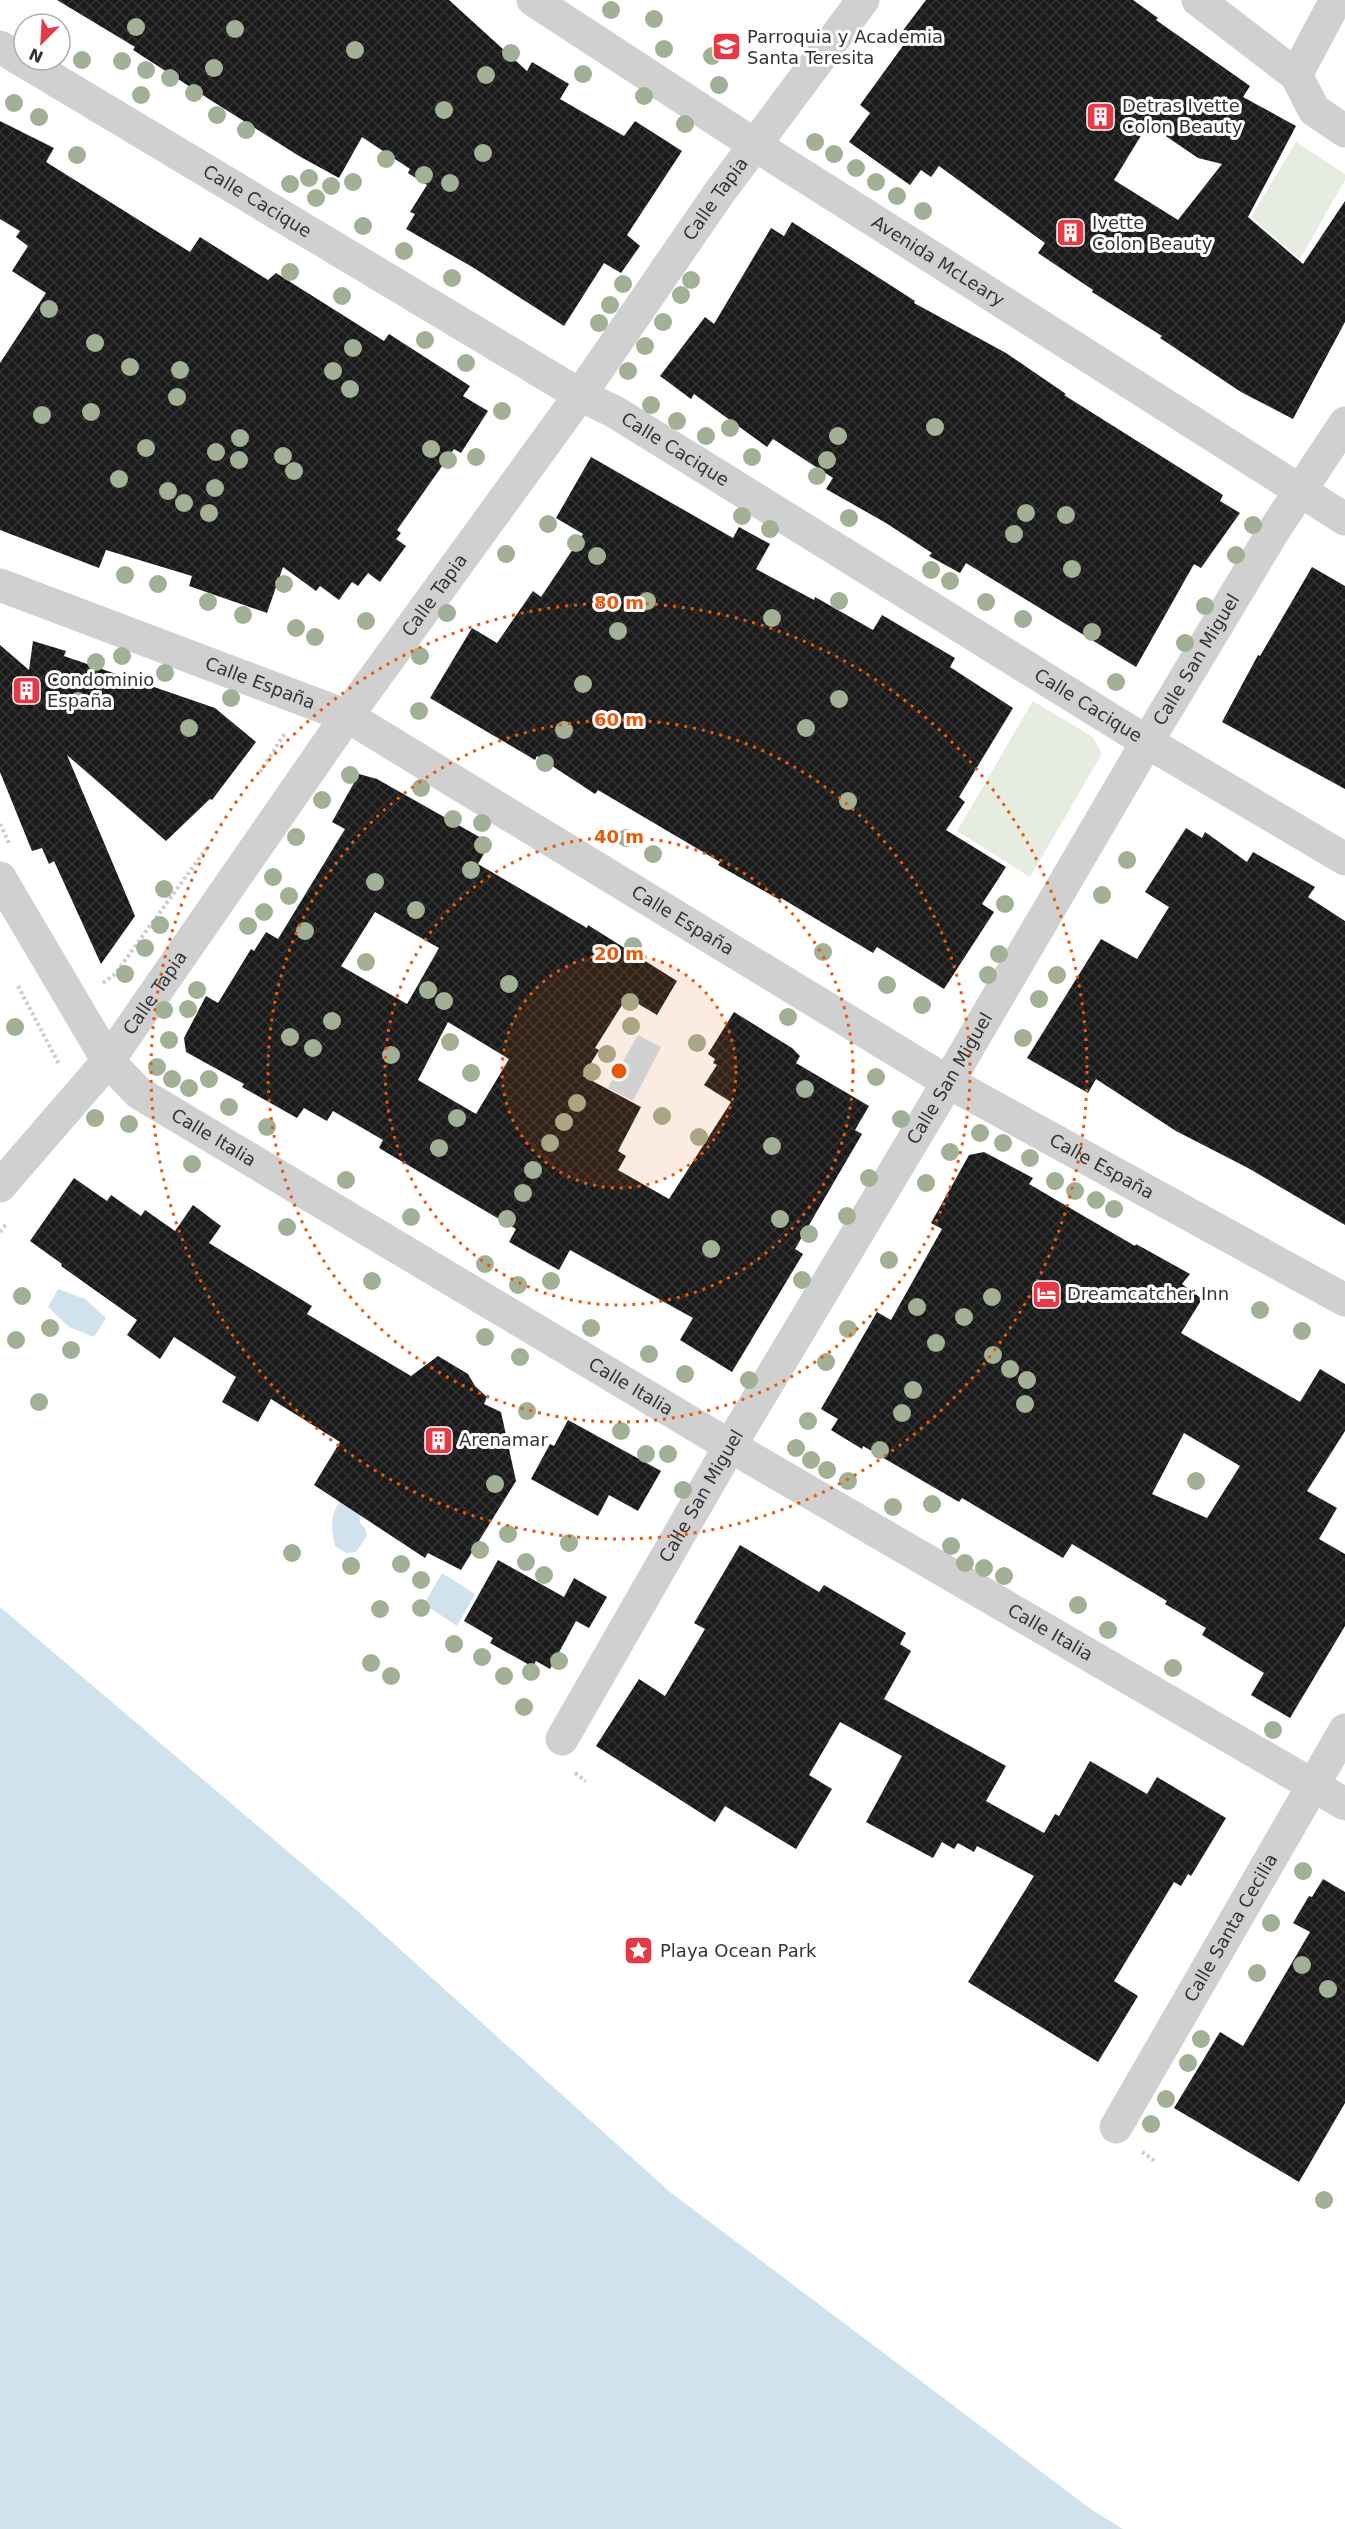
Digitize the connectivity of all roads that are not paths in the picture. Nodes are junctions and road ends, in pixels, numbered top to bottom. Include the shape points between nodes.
1 (533, 0) edge
2 (863, 0) edge
3 (1198, 0) edge
4 (1336, 0) edge
5 (0, 47) edge
6 (1296, 75) junction
7 (1345, 131) edge
8 (755, 145) junction
9 (580, 395) junction
10 (1345, 423) edge
11 (1302, 491) junction
12 (1345, 519) edge
13 (0, 585) edge
14 (347, 716) junction
15 (1147, 742) junction
16 (1345, 859) edge
17 (0, 878) edge
18 (108, 1061) junction
19 (948, 1082) junction
20 (0, 1186) edge
21 (1345, 1300) edge
22 (730, 1446) junction
23 (1345, 1730) edge
24 (562, 1738) dead end
25 (1311, 1785) junction
26 (1345, 1804) edge
27 (1116, 2127) dead end

1 - 8 street, Avenida McLeary
2 - 8 street, Calle Tapia
3 - 6 street
4 - 6 street
5 - 9 street, Calle Cacique
6 - 7 street via 1314,110
8 - 9 street, Calle Tapia
8 - 11 street, Avenida McLeary
9 - 14 street, Calle Tapia
9 - 15 street, Calle Cacique via 625,418
10 - 11 street, Calle San Miguel
11 - 12 street, Avenida McLeary
11 - 15 street, Calle San Miguel via 1273,532
13 - 14 street, Calle España
14 - 18 street, Calle Tapia
14 - 19 street, Calle España
15 - 16 street, Calle Cacique
15 - 19 street, Calle San Miguel
17 - 18 street, Calle Italia
18 - 20 street, Calle Tapia
18 - 22 street, Calle Italia via 139,1093
19 - 21 street, Calle España
19 - 22 street, Calle San Miguel
22 - 24 street, Calle San Miguel
22 - 25 street, Calle Italia
23 - 25 street, Calle Santa Cecilia
25 - 26 street, Calle Italia
25 - 27 street, Calle Santa Cecilia

